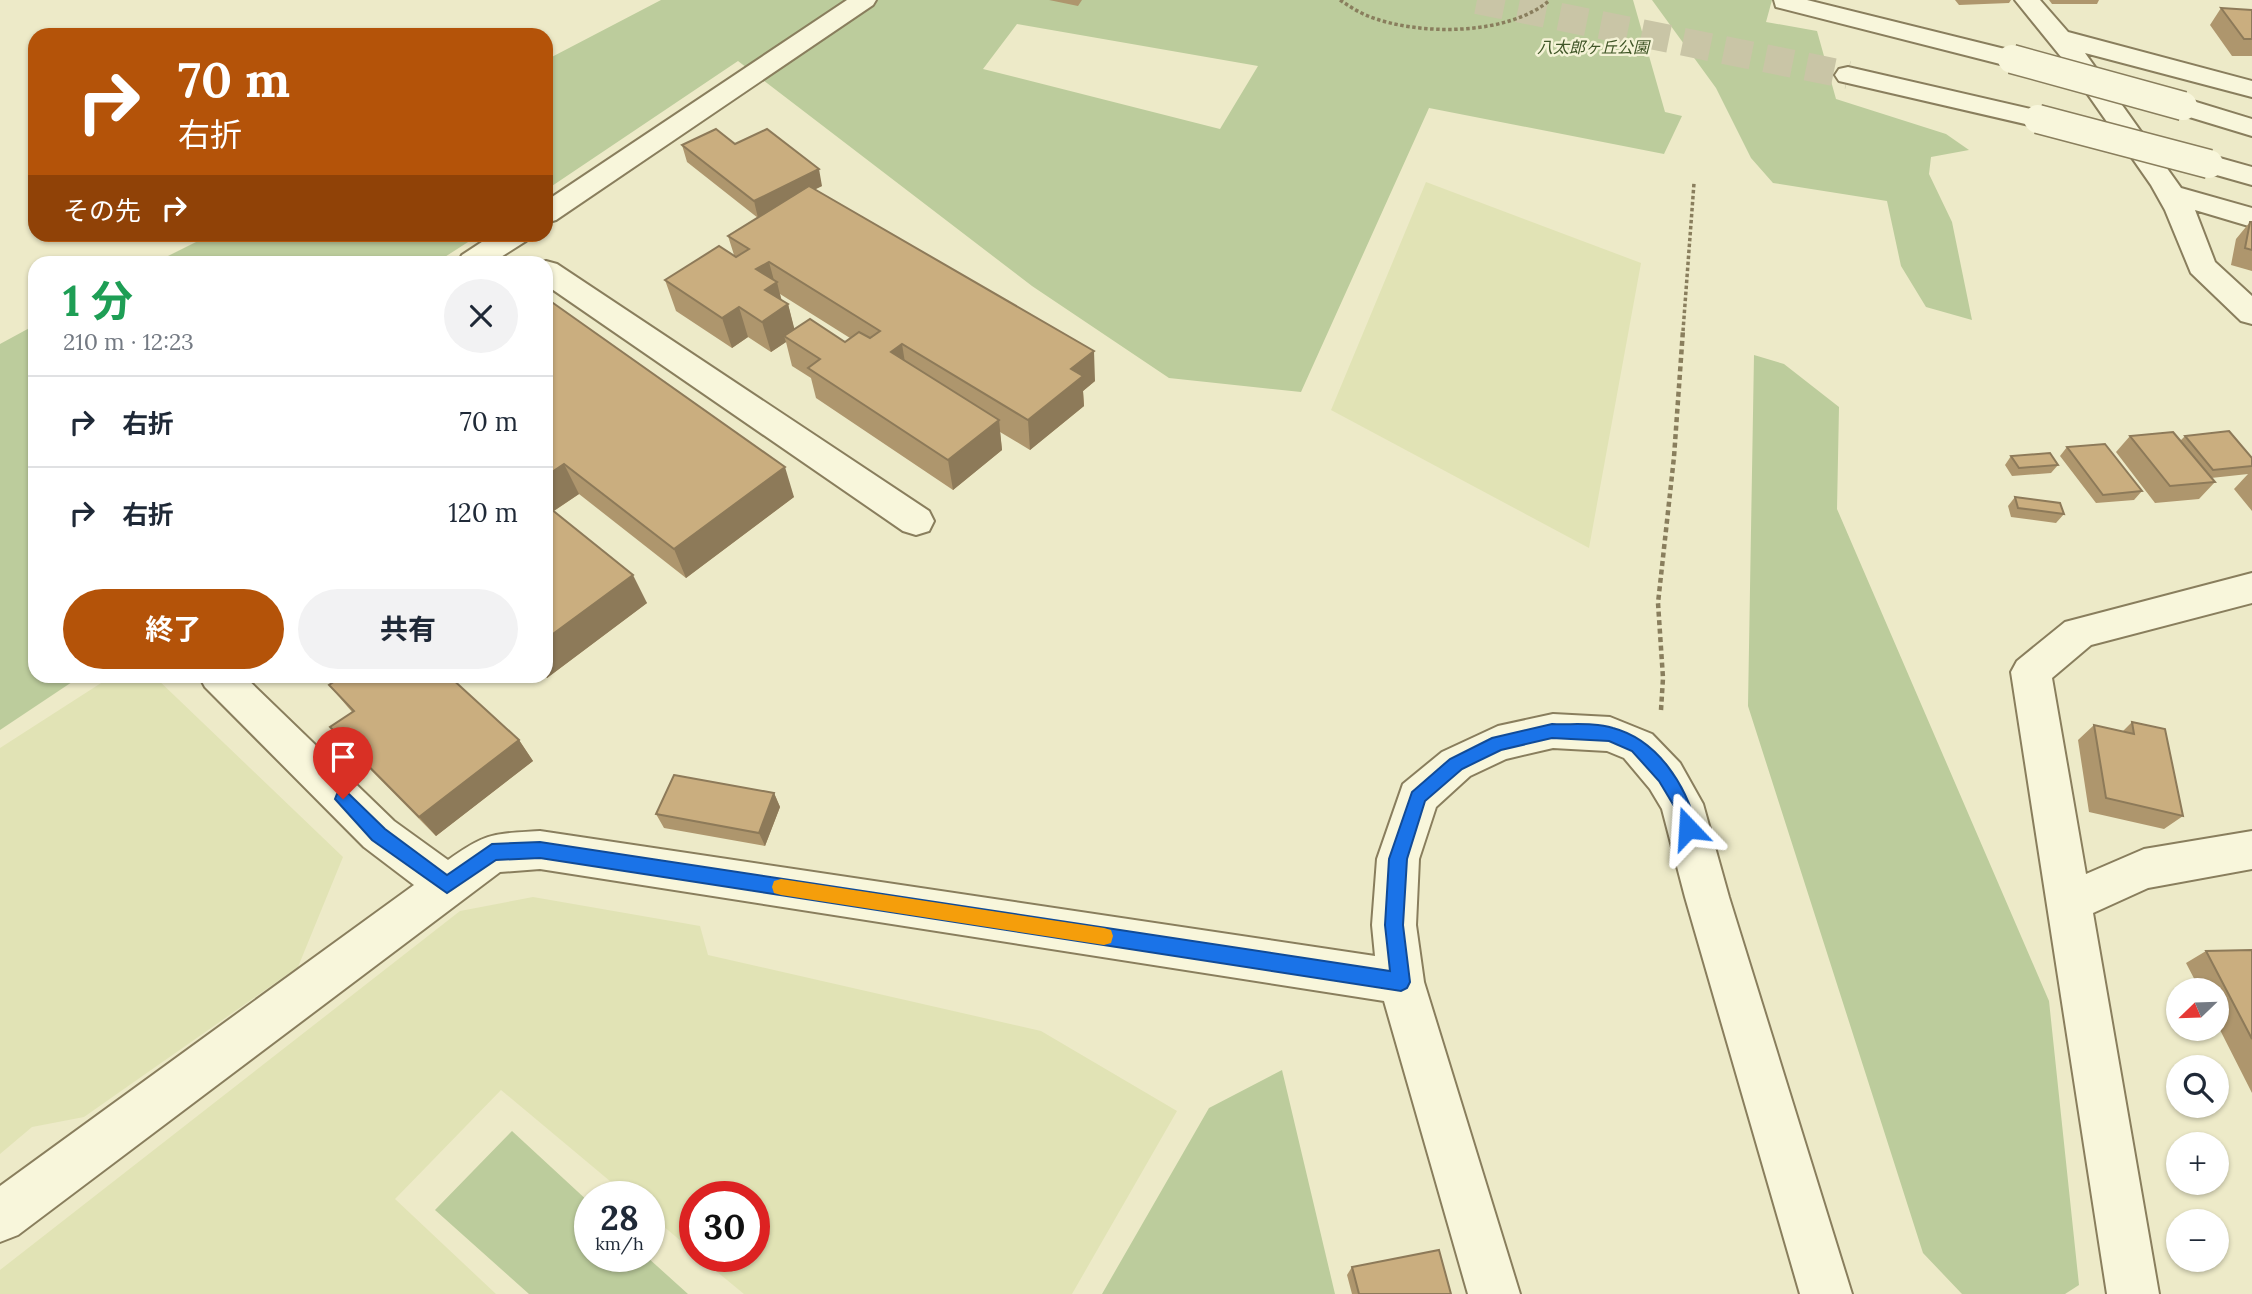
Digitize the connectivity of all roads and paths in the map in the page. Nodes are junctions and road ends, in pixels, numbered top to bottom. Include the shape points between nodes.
1 (864, 0) edge
2 (1339, 0) edge
3 (1549, 0) edge
4 (2027, 0) edge
5 (1785, 2) dead end
6 (2060, 38) junction
7 (1848, 75) tunnel mouth
8 (2252, 89) edge
9 (2252, 128) edge
10 (2252, 176) edge
11 (1694, 183) dead end
12 (2171, 194) junction
13 (553, 209) edge
14 (2252, 218) edge
15 (503, 242) edge
16 (513, 242) edge
17 (482, 256) edge
18 (527, 256) edge
19 (553, 276) edge
20 (2252, 314) edge
21 (916, 521) dead end
22 (2252, 588) edge
23 (226, 683) edge
24 (1638, 746) junction
25 (2249, 856) edge
26 (447, 885) junction
27 (2069, 902) junction
28 (1401, 982) junction
29 (0, 1217) edge
30 (1494, 1294) edge
31 (1826, 1294) edge
32 (2133, 1294) edge

1 - 13 street
2 - 3 path via 1372,18 1443,31 1506,24 1543,9
4 - 6 street
5 - 9 street, bridge via 2012,59
6 - 8 street
6 - 12 street
7 - 10 street, bridge
11 - 24 path via 1658,603 1663,704
12 - 14 street
12 - 20 street via 2203,266
15 - 17 street
16 - 18 street
19 - 21 street
22 - 27 street via 2079,633 2031,671
23 - 26 street via 379,834
24 - 28 street via 1610,734 1552,731 1498,743 1456,764 1418,797 1398,859 1394,925
24 - 31 street via 1682,804
25 - 27 street via 2144,869
26 - 28 street via 492,852 540,850
26 - 29 street
27 - 32 street
28 - 30 street

